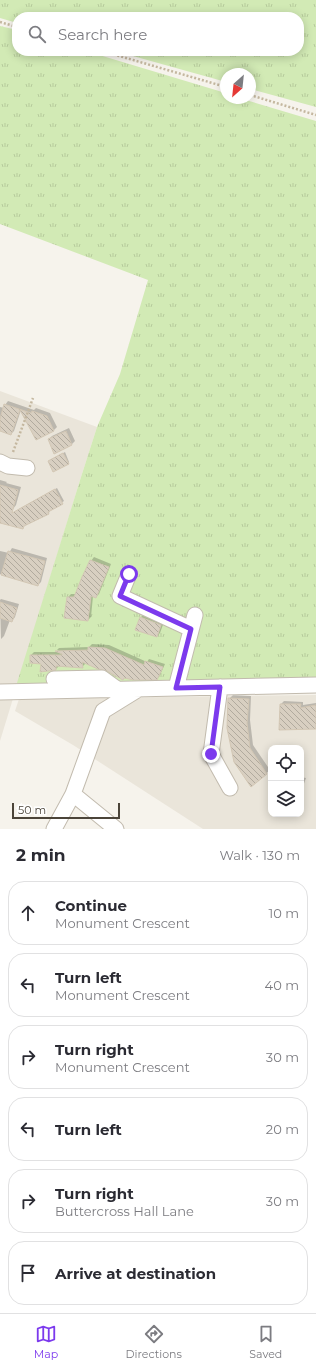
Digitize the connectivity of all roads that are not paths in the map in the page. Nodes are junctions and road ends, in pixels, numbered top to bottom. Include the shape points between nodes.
1 (4, 464) edge
2 (27, 468) dead end
3 (129, 574) dead end
4 (54, 679) dead end
5 (316, 685) edge
6 (220, 687) junction
7 (176, 688) junction
8 (117, 689) junction
9 (139, 689) junction
10 (0, 692) edge
11 (230, 788) dead end
12 (73, 794) junction
13 (54, 829) edge
14 (116, 829) edge

1 - 2 street
3 - 7 street via 120,596 193,622
4 - 8 street via 102,678
5 - 6 street
6 - 7 street
6 - 11 street via 211,754
7 - 9 street
8 - 9 street
8 - 10 street
9 - 12 street via 102,711
12 - 13 street
12 - 14 street

